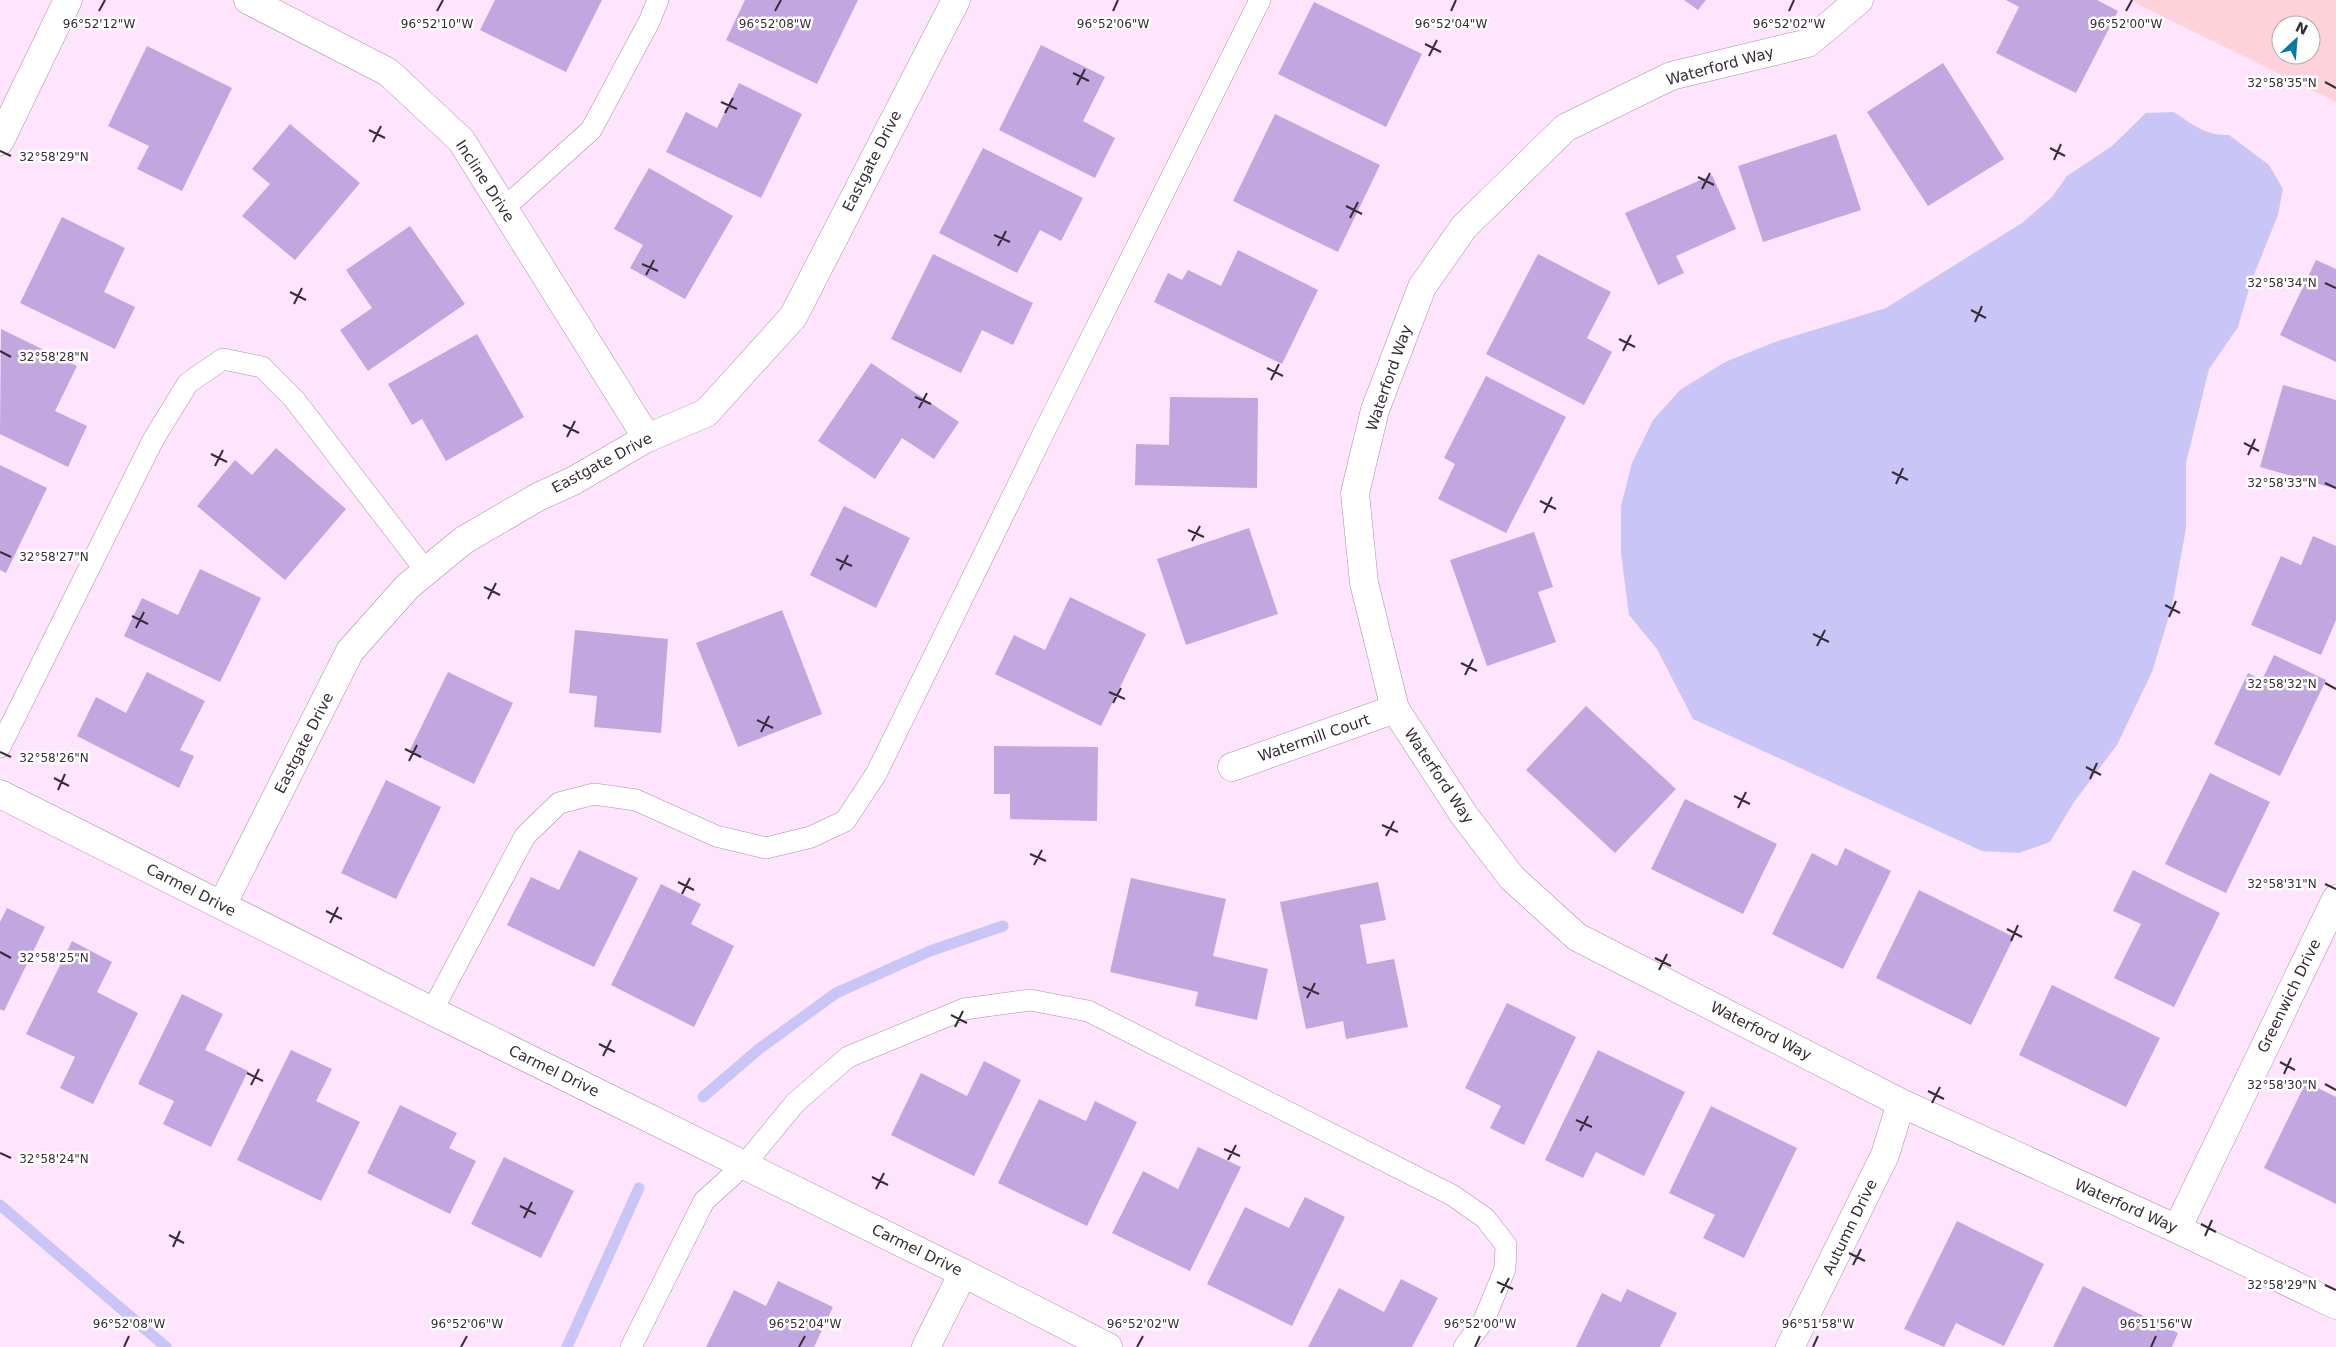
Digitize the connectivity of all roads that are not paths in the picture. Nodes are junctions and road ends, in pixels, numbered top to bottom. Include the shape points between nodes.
1 (68, 0) edge
2 (248, 0) edge
3 (658, 0) edge
4 (956, 0) edge
5 (1260, 0) edge
6 (1859, 0) edge
7 (0, 141) edge
8 (504, 209) junction
9 (647, 438) junction
10 (426, 571) junction
11 (1395, 710) junction
12 (0, 747) edge
13 (1232, 767) dead end
14 (0, 794) edge
15 (2336, 899) edge
16 (222, 905) junction
17 (432, 1011) junction
18 (1901, 1103) junction
19 (745, 1164) junction
20 (2177, 1228) junction
21 (963, 1273) junction
22 (2336, 1306) edge
23 (631, 1347) edge
24 (926, 1347) edge
25 (1108, 1347) edge
26 (1464, 1347) edge
27 (1790, 1347) edge

1 - 7 street
2 - 8 street, Incline Drive via 388,72 461,140
3 - 8 lane via 591,130
4 - 9 street, Eastgate Drive via 793,317 706,413
5 - 17 lane via 876,774 845,821 811,837 766,848 716,836 636,800 594,794 559,803 526,836
6 - 11 street, Waterford Way via 1808,43 1671,76 1565,128 1464,227 1422,287 1375,410 1355,493 1364,583
8 - 9 street, Incline Drive
9 - 10 street, Eastgate Drive via 464,540
10 - 12 lane via 294,399 262,367 223,359 188,384 153,440
10 - 16 street, Eastgate Drive via 408,586 350,651
11 - 13 street, Watermill Court
11 - 18 street, Waterford Way via 1464,815 1512,878 1577,937
14 - 16 street, Carmel Drive
15 - 20 street, Greenwich Drive
16 - 17 street, Carmel Drive
17 - 19 street, Carmel Drive
18 - 20 street, Waterford Way
18 - 27 street, Autumn Drive via 1885,1155
19 - 21 street, Carmel Drive
19 - 23 lane via 704,1201
19 - 26 lane via 795,1103 848,1058 964,1008 1030,1000 1088,1011 1452,1195 1484,1218 1506,1245 1505,1269 1484,1320
20 - 22 street, Waterford Way
21 - 24 street
21 - 25 street, Carmel Drive

